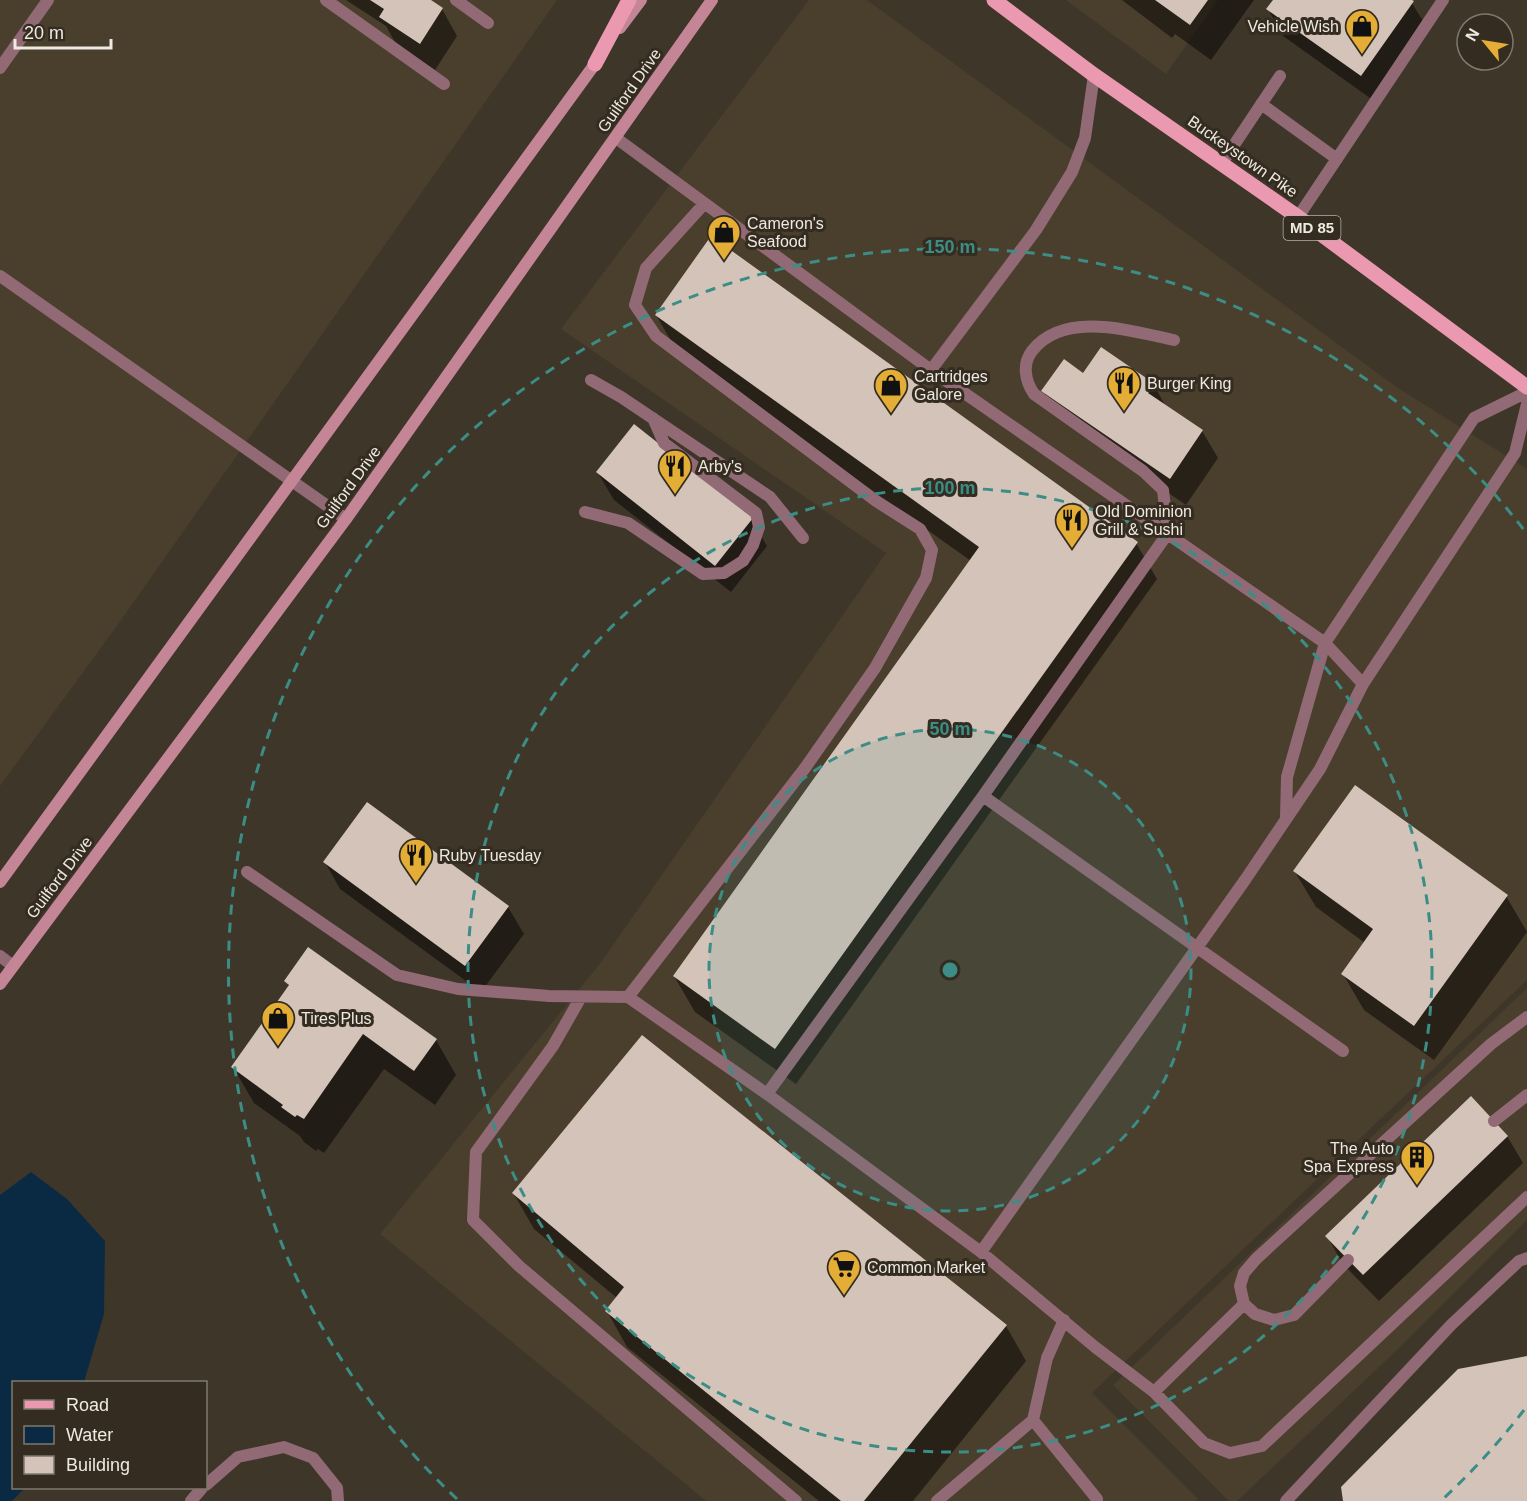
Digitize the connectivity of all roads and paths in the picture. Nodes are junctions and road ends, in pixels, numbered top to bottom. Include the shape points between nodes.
1 (48, 0) edge
2 (326, 0) edge
3 (456, 0) edge
4 (629, 0) edge
5 (641, 0) edge
6 (712, 0) edge
7 (994, 0) edge
8 (1443, 0) edge
9 (488, 23) dead end
10 (595, 64) junction
11 (0, 68) edge
12 (1094, 75) junction
13 (1280, 76) dead end
14 (444, 84) dead end
15 (1261, 104) junction
16 (616, 138) junction
17 (1337, 159) junction
18 (1222, 163) junction
19 (704, 204) junction
20 (1298, 218) junction
21 (0, 276) edge
22 (1174, 340) dead end
23 (931, 370) junction
24 (591, 380) dead end
25 (1527, 389) edge
26 (1527, 404) edge
27 (653, 418) junction
28 (293, 481) junction
29 (585, 512) dead end
30 (346, 519) junction
31 (1168, 533) junction
32 (803, 538) dead end
33 (1325, 643) junction
34 (1363, 684) junction
35 (983, 796) junction
36 (1286, 819) junction
37 (247, 872) dead end
38 (0, 882) edge
39 (1197, 948) junction
40 (0, 956) edge
41 (13, 966) junction
42 (0, 984) edge
43 (581, 997) junction
44 (628, 997) junction
45 (1527, 1017) edge
46 (1343, 1051) dead end
47 (767, 1094) junction
48 (1527, 1095) edge
49 (1494, 1121) dead end
50 (1527, 1197) edge
51 (981, 1252) junction
52 (1527, 1258) edge
53 (1348, 1260) dead end
54 (1244, 1304) junction
55 (1064, 1320) junction
56 (1154, 1392) junction
57 (1033, 1420) junction
58 (207, 1483) edge
59 (201, 1489) edge
60 (191, 1501) edge
61 (338, 1501) edge
62 (796, 1501) edge
63 (937, 1501) edge
64 (1096, 1501) edge
65 (1286, 1501) edge

1 - 11 lane
2 - 14 lane
3 - 9 lane
4 - 10 main road
5 - 10 main road
6 - 16 main road, Guilford Drive
7 - 12 main road, Buckeystown Pike / MD 85
8 - 17 lane
10 - 28 main road
12 - 18 main road, Buckeystown Pike / MD 85
12 - 23 lane via 1085,138 1072,172 1036,230
13 - 15 lane
15 - 17 lane
15 - 18 lane
16 - 19 lane
16 - 30 main road, Guilford Drive
17 - 20 lane
18 - 20 main road, Buckeystown Pike / MD 85
19 - 23 lane
19 - 44 lane via 646,268 635,305 656,336 876,501 920,529 932,550 926,578 875,668 805,768
20 - 25 main road, Buckeystown Pike / MD 85
21 - 28 lane
22 - 31 lane via 1115,328 1078,327 1046,337 1030,353 1026,364 1028,386 1034,394 1143,471 1162,490
23 - 31 lane
24 - 27 lane
25 - 33 lane via 1474,418
26 - 34 lane via 1515,453
27 - 29 lane via 664,443 756,513 759,527 743,561 724,573 703,574 628,523
27 - 32 lane via 770,497
28 - 30 lane
28 - 38 main road
30 - 41 main road, Guilford Drive
31 - 33 lane
31 - 35 lane
33 - 34 lane
33 - 36 lane via 1287,777
34 - 36 lane via 1320,769
35 - 39 lane
35 - 47 lane
36 - 39 lane
37 - 43 lane via 397,975 458,989
39 - 46 lane
39 - 51 lane
40 - 41 lane
41 - 42 main road, Guilford Drive
43 - 44 lane
43 - 62 lane via 553,1046 476,1152 473,1220 519,1266
44 - 47 lane
45 - 54 lane via 1491,1044 1256,1259 1244,1273 1240,1286
47 - 51 lane
48 - 49 lane
50 - 56 lane via 1262,1446 1230,1453 1204,1443
51 - 55 lane
52 - 65 lane via 1519,1261 1451,1325
53 - 54 lane via 1294,1315 1274,1320 1255,1314
54 - 56 lane
55 - 56 lane
55 - 57 lane via 1047,1358
57 - 63 lane
57 - 64 lane
58 - 61 lane via 238,1457 284,1447 313,1458 337,1488
59 - 60 lane

